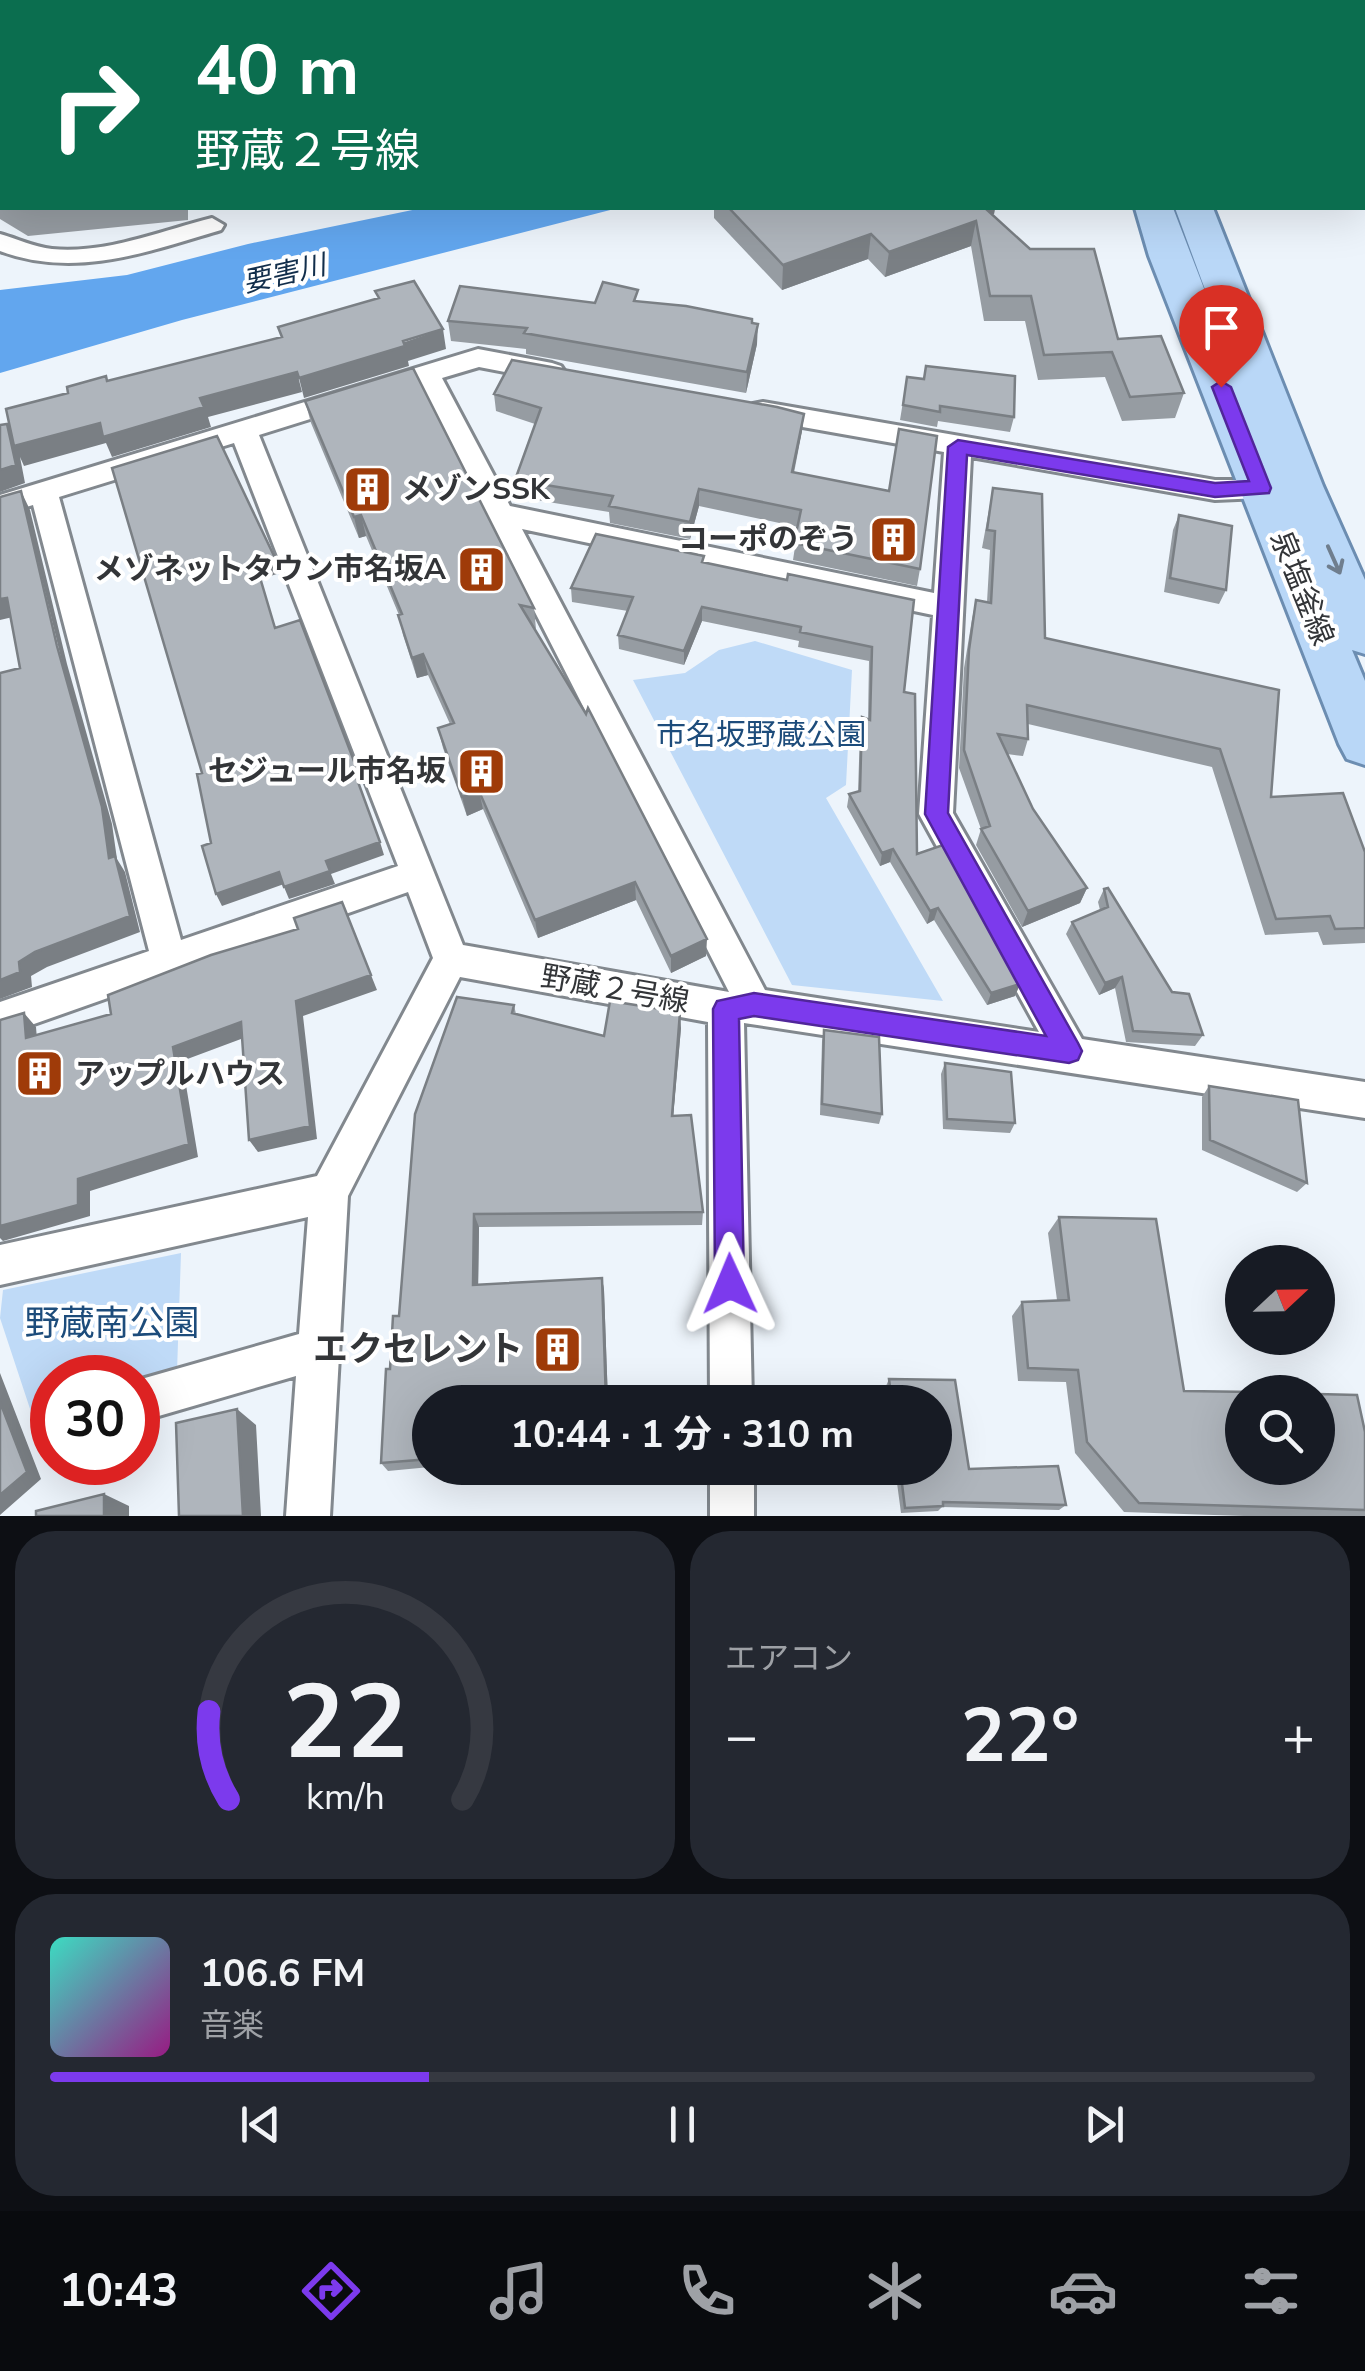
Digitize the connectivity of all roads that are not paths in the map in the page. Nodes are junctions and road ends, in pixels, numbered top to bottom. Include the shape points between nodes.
1 (1155, 210) edge
2 (1195, 210) edge
3 (212, 225) dead end
4 (0, 242) edge
5 (427, 374) junction
6 (574, 376) edge
7 (728, 404) edge
8 (243, 430) junction
9 (958, 447) junction
10 (1281, 487) junction
11 (44, 491) junction
12 (0, 504) edge
13 (500, 514) junction
14 (948, 607) junction
15 (1365, 635) edge
16 (1365, 744) edge
17 (418, 874) junction
18 (452, 959) junction
19 (169, 961) junction
20 (740, 1007) junction
21 (0, 1019) edge
22 (1069, 1051) junction
23 (1365, 1100) edge
24 (329, 1193) junction
25 (0, 1265) edge
26 (319, 1350) junction
27 (731, 1385) edge
28 (160, 1395) edge
29 (732, 1485) edge
30 (308, 1516) edge
31 (732, 1516) edge

1 - 10 main road, 泉塩釜線 via 1169,256
2 - 10 main road
3 - 4 street via 88,258 46,257
5 - 6 street via 478,358
5 - 8 street
5 - 13 street
7 - 9 street
8 - 11 street
8 - 17 street
9 - 10 street via 1215,490
9 - 14 street
10 -> 15 main road
10 - 16 main road, 泉塩釜線
11 - 12 street
11 - 19 street
13 - 14 street
13 - 20 street
14 - 22 street via 936,814
17 - 18 street
17 - 19 street
18 - 20 street, 野蔵２号線
18 - 24 street
19 - 21 street
20 - 22 street, 野蔵２号線
20 - 27 street
22 - 23 street, 野蔵２号線
24 - 25 street
24 - 26 street
26 - 28 street
26 - 30 street
29 - 31 street

